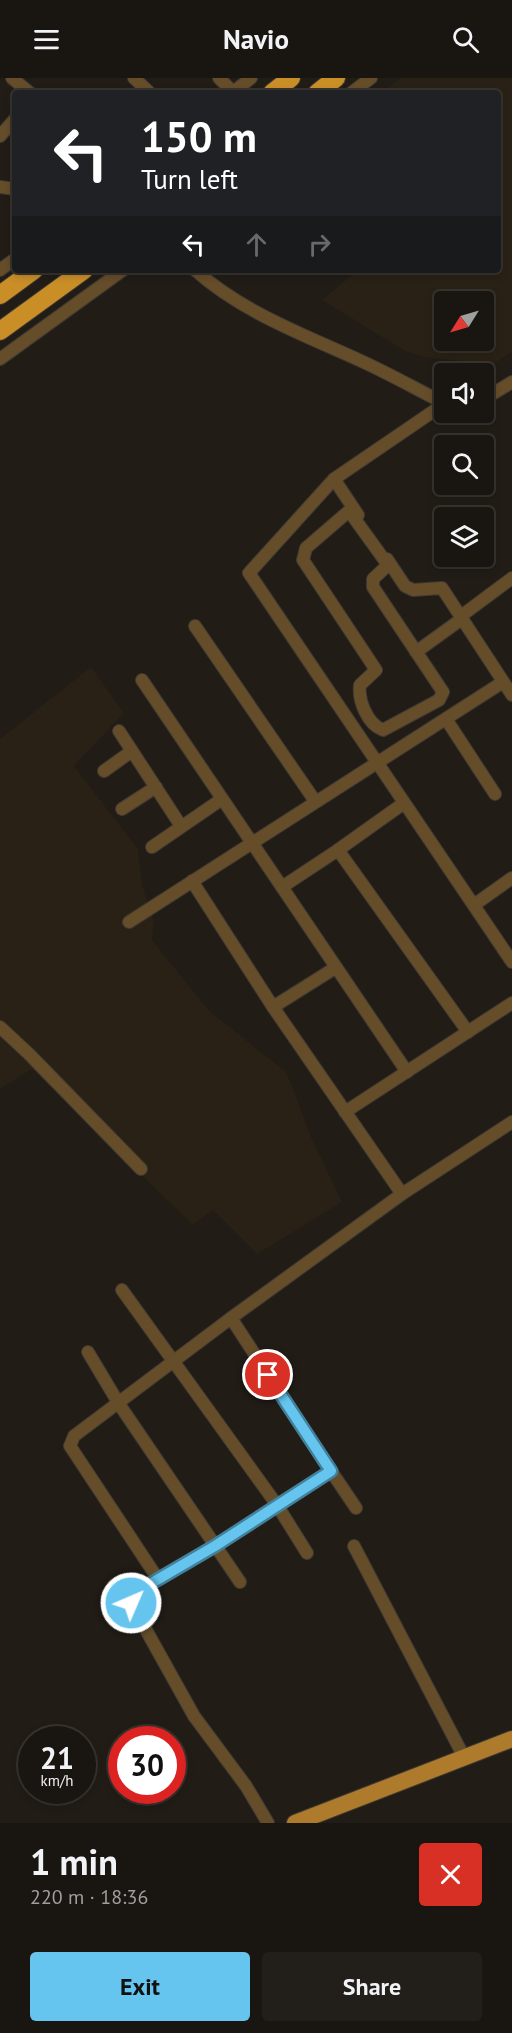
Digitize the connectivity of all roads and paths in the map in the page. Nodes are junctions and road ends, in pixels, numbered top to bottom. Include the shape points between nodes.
1 (12, 78) edge
2 (135, 78) edge
3 (219, 78) edge
4 (251, 78) edge
5 (291, 78) edge
6 (336, 78) edge
7 (370, 78) edge
8 (26, 90) edge
9 (147, 90) edge
10 (230, 90) edge
11 (237, 90) edge
12 (276, 90) edge
13 (321, 90) edge
14 (355, 90) edge
15 (12, 122) edge
16 (0, 136) edge
17 (30, 273) edge
18 (80, 273) edge
19 (119, 273) edge
20 (198, 273) edge
21 (0, 295) edge
22 (0, 331) edge
23 (0, 359) edge
24 (512, 382) edge
25 (494, 393) edge
26 (434, 399) edge
27 (434, 411) edge
28 (334, 479) junction
29 (511, 581) edge
30 (462, 617) junction
31 (195, 626) dead end
32 (416, 652) junction
33 (142, 680) dead end
34 (503, 682) junction
35 (512, 695) edge
36 (446, 719) junction
37 (376, 727) junction
38 (119, 731) dead end
39 (360, 738) junction
40 (132, 752) junction
41 (378, 764) junction
42 (104, 771) dead end
43 (156, 787) junction
44 (495, 794) dead end
45 (222, 799) junction
46 (315, 801) junction
47 (404, 803) junction
48 (122, 809) dead end
49 (181, 826) junction
50 (251, 843) junction
51 (152, 847) dead end
52 (338, 850) junction
53 (512, 878) edge
54 (192, 881) junction
55 (282, 887) junction
56 (474, 905) junction
57 (129, 922) dead end
58 (512, 962) edge
59 (335, 968) junction
60 (512, 1004) edge
61 (273, 1007) junction
62 (0, 1027) edge
63 (468, 1032) junction
64 (407, 1072) junction
65 (345, 1112) junction
66 (512, 1122) edge
67 (141, 1170) dead end
68 (402, 1194) junction
69 (122, 1290) dead end
70 (231, 1317) junction
71 (88, 1352) dead end
72 (172, 1361) junction
73 (119, 1404) junction
74 (331, 1471) junction
75 (277, 1505) junction
76 (356, 1508) dead end
77 (215, 1546) junction
78 (354, 1546) dead end
79 (307, 1553) dead end
80 (158, 1579) junction
81 (240, 1582) dead end
82 (512, 1739) edge
83 (464, 1757) junction
84 (268, 1823) edge
85 (295, 1823) edge

1 - 8 street
2 - 9 street
3 - 10 street
4 - 11 street
5 - 12 highway
6 - 13 highway
7 - 14 street
15 - 16 street
17 - 21 highway
18 - 22 highway
19 - 23 street
20 - 26 street via 274,323 360,360
24 - 25 street
27 - 28 street
28 - 30 street via 405,586 413,590 442,588
28 - 39 street via 249,573
29 - 30 street
30 - 32 street
30 - 34 street
31 - 46 street
32 - 37 street via 443,697 382,730
32 - 37 street via 373,587 372,581 387,565 349,512 306,548 303,560 376,670 360,685 358,696
33 - 45 street
34 - 35 street
34 - 36 street
36 - 41 street
36 - 44 street
37 - 39 street
38 - 40 street
39 - 41 street
40 - 42 street
40 - 43 street
41 - 46 street
41 - 47 street
43 - 48 street
43 - 49 street
45 - 49 street
45 - 50 street
46 - 50 street
47 - 52 street
47 - 56 street
49 - 51 street
50 - 54 street
50 - 55 street
52 - 55 street
52 - 63 street
53 - 56 street
54 - 57 street
54 - 61 street
55 - 59 street
56 - 58 street
59 - 61 street
59 - 64 street
60 - 63 street
61 - 65 street
62 - 67 street
63 - 64 street
64 - 65 street
65 - 68 street
66 - 68 street
68 - 70 street
69 - 72 street
70 - 72 street
70 - 74 street
71 - 73 street
72 - 73 street
72 - 75 street
73 - 77 street
73 - 80 street via 74,1436 70,1446
74 - 75 street
74 - 76 street
75 - 77 street
75 - 79 street
77 - 80 street
77 - 81 street
78 - 83 street
80 - 84 street via 130,1597 131,1603 194,1716
82 - 83 main road
83 - 85 main road

